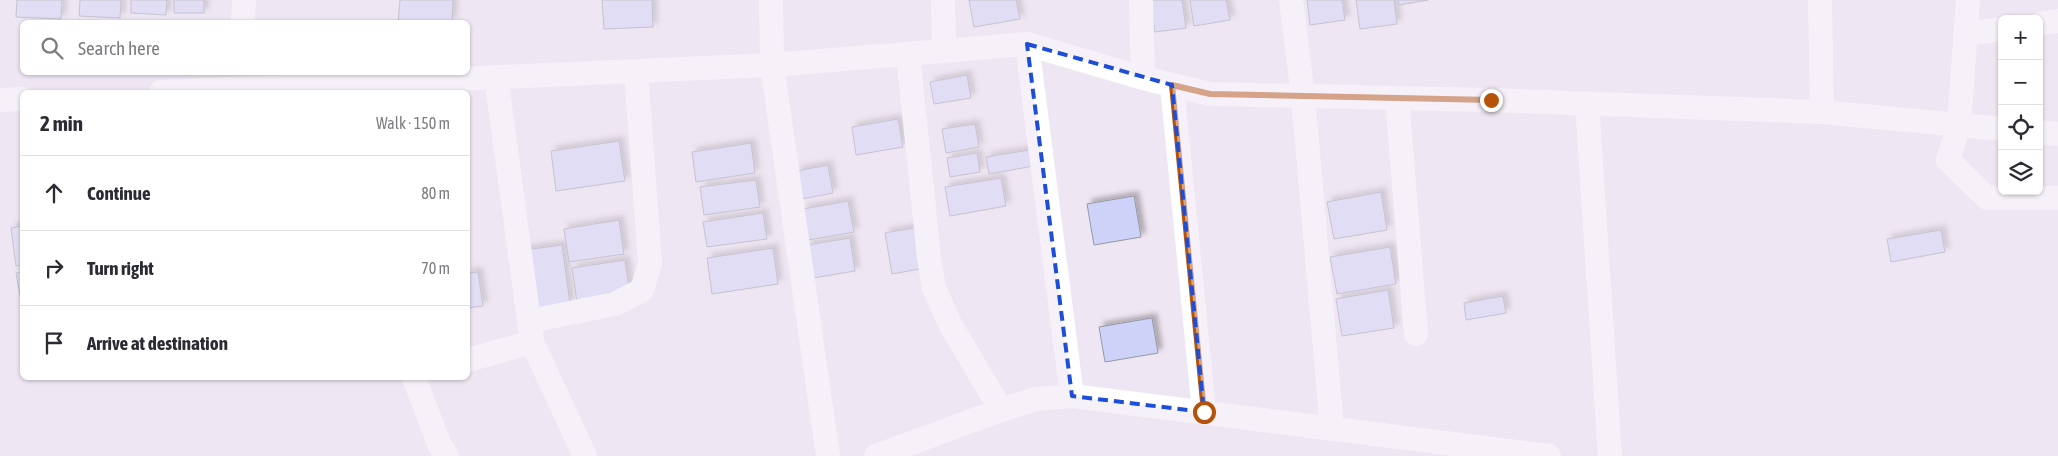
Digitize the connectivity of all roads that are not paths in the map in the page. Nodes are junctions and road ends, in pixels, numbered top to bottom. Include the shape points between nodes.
1 (244, 0) edge
2 (771, 0) edge
3 (943, 0) edge
4 (1141, 0) edge
5 (1291, 0) edge
6 (1820, 0) edge
7 (1968, 0) edge
8 (243, 20) edge
9 (2058, 21) edge
10 (2043, 23) edge
11 (1998, 30) edge
12 (1965, 34) junction
13 (1027, 44) junction
14 (944, 51) junction
15 (908, 54) junction
16 (772, 65) junction
17 (636, 71) junction
18 (496, 77) junction
19 (1143, 78) junction
20 (241, 85) edge
21 (1172, 85) junction
22 (374, 88) edge
23 (184, 90) edge
24 (1303, 96) junction
25 (1396, 98) junction
26 (20, 99) edge
27 (0, 100) edge
28 (1587, 103) junction
29 (1822, 112) junction
30 (1959, 125) junction
31 (1998, 129) edge
32 (2043, 132) edge
33 (2058, 134) edge
34 (2058, 198) edge
35 (531, 331) junction
36 (1416, 334) dead end
37 (470, 359) edge
38 (415, 380) edge
39 (1072, 396) junction
40 (1001, 410) junction
41 (1204, 412) junction
42 (1332, 429) junction
43 (1445, 449) edge
44 (447, 456) edge
45 (585, 456) edge
46 (828, 456) edge
47 (876, 456) edge
48 (1550, 456) edge
49 (1610, 456) edge

1 - 8 street
2 - 16 street
3 - 14 street
4 - 19 street
5 - 24 street
6 - 29 street
7 - 12 street
9 - 10 street
11 - 12 street
12 - 30 street
13 - 14 street
13 - 19 street
13 - 39 street
14 - 15 street
15 - 16 street
15 - 40 street via 934,288 950,324
16 - 17 street
16 - 46 street
17 - 18 street
17 - 35 street via 650,263 642,290 615,304
18 - 22 street
18 - 35 street
19 - 21 street
20 - 22 street
20 - 23 street
21 - 24 street via 1210,94
21 - 41 street
24 - 25 street
24 - 42 street
25 - 28 street
25 - 36 street
26 - 27 street
28 - 29 street
28 - 49 street
29 - 30 street
30 - 31 street
30 - 34 street via 1948,160 1987,198
32 - 33 street
35 - 37 street
35 - 45 street
38 - 44 street via 440,446
39 - 40 street via 1036,399
39 - 41 street
40 - 47 street
41 - 42 street
42 - 43 street
43 - 48 street

